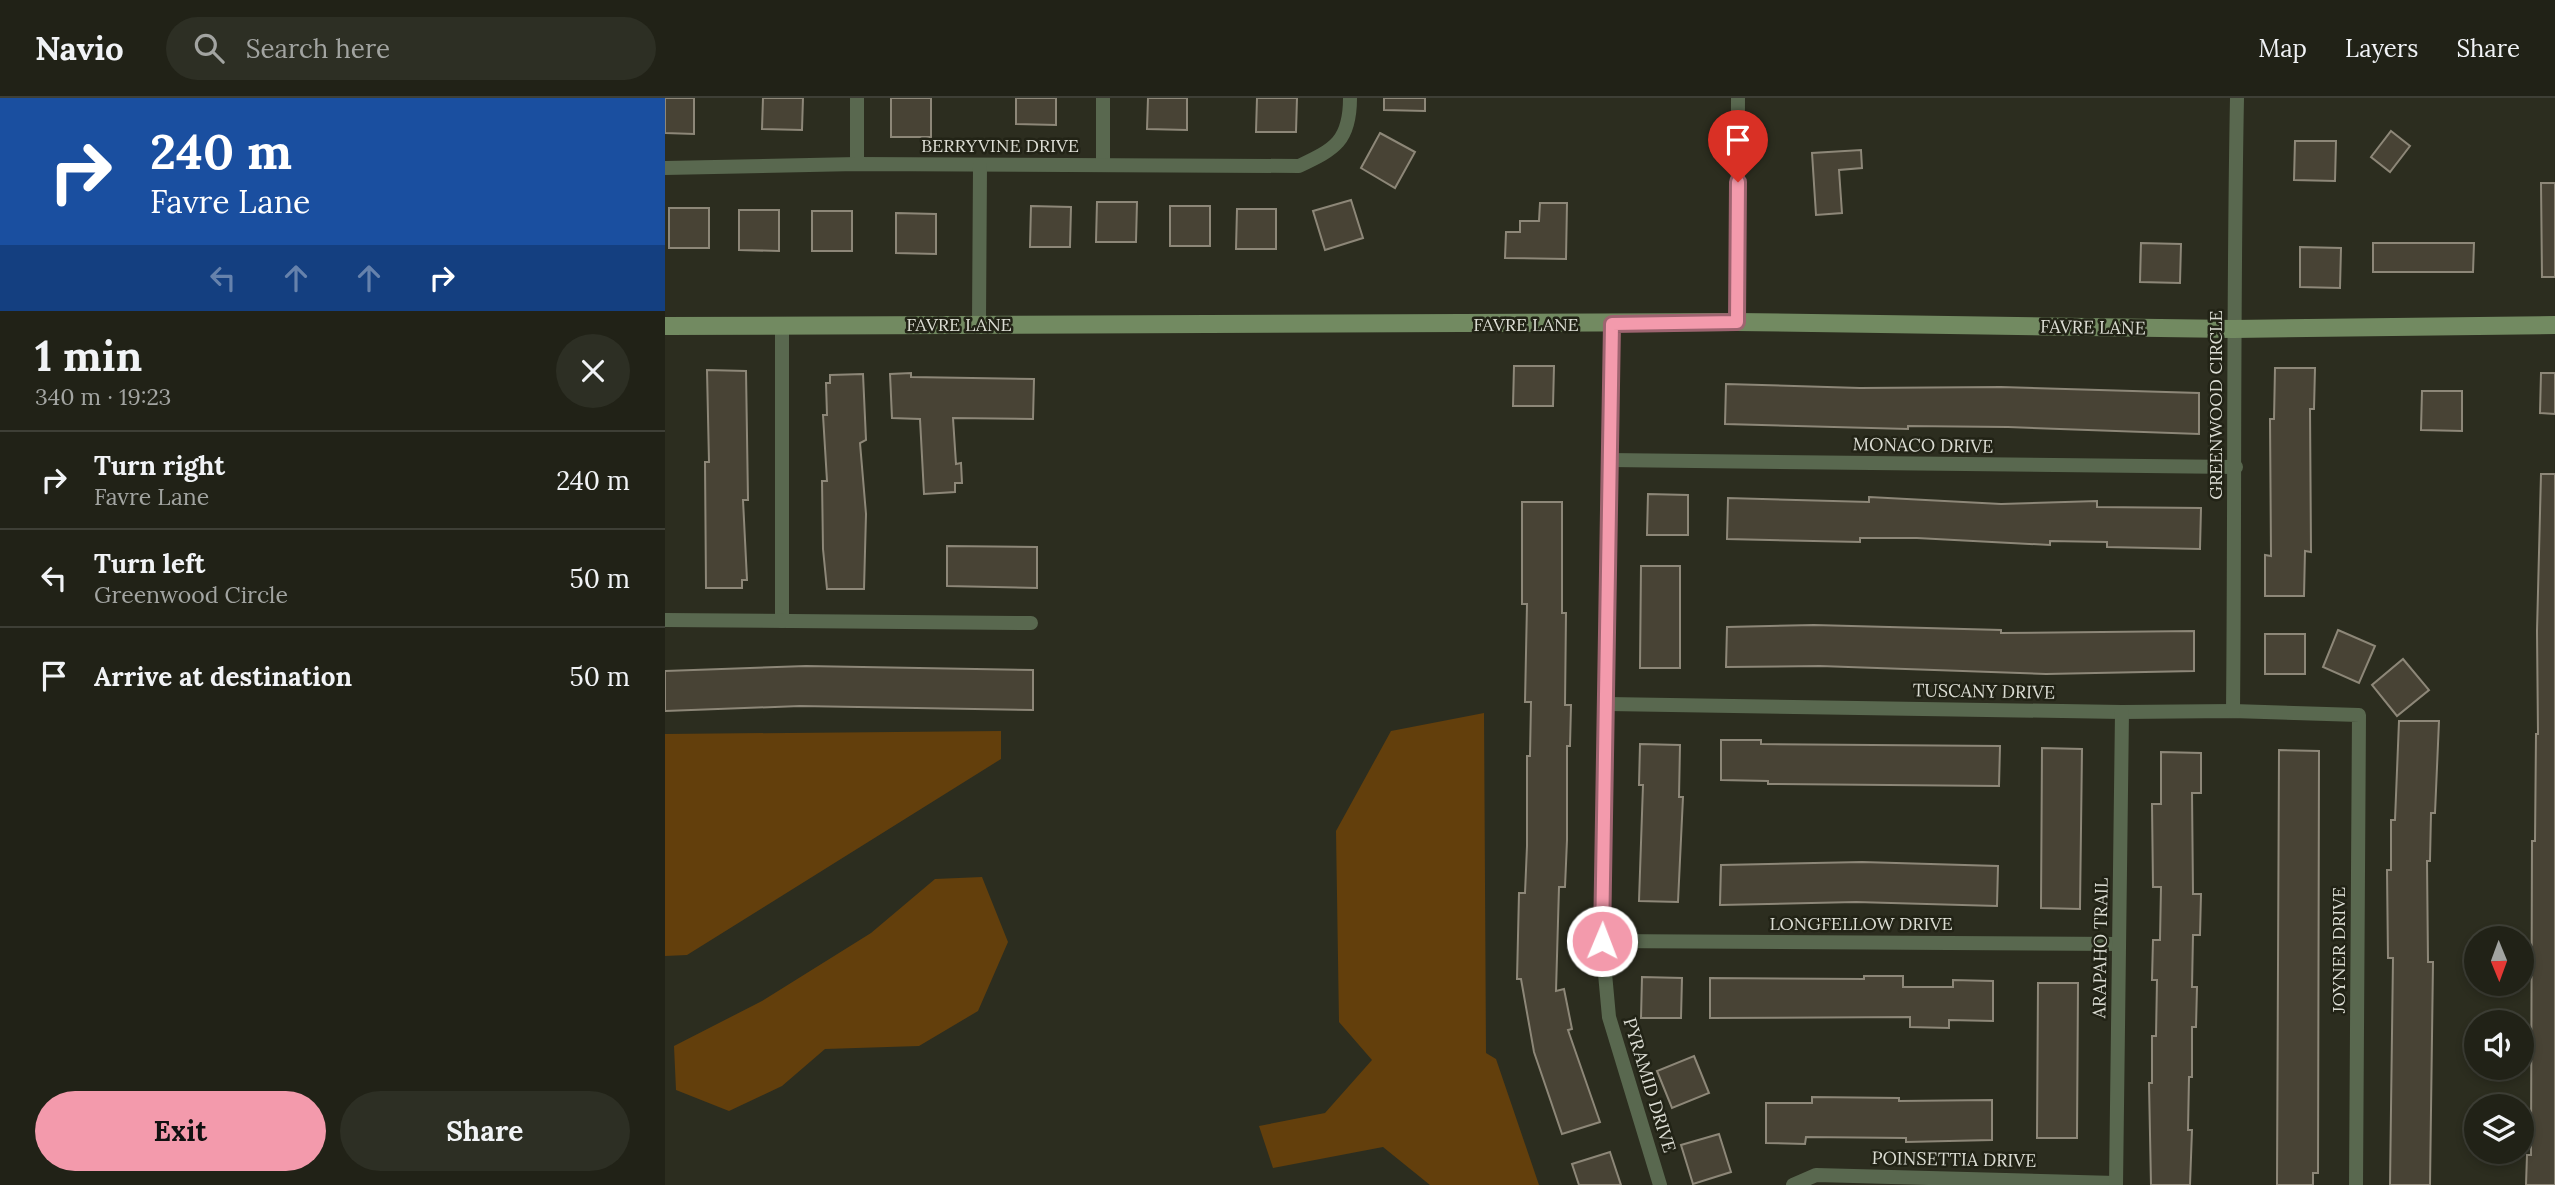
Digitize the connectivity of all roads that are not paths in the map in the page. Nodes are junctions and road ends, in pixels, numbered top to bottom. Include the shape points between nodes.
1 (857, 98) edge
2 (1103, 98) edge
3 (1350, 98) edge
4 (1738, 98) edge
5 (2237, 98) edge
6 (857, 164) junction
7 (1103, 164) junction
8 (980, 166) junction
9 (665, 168) edge
10 (1737, 322) junction
11 (979, 323) junction
12 (1612, 324) junction
13 (782, 325) junction
14 (2555, 325) edge
15 (665, 326) edge
16 (2233, 329) junction
17 (1609, 460) junction
18 (2236, 467) junction
19 (665, 620) edge
20 (782, 621) junction
21 (1031, 623) dead end
22 (1608, 704) junction
23 (2233, 711) junction
24 (2122, 712) junction
25 (2360, 715) joint
26 (1602, 941) junction
27 (2119, 944) junction
28 (2116, 1184) edge
29 (1660, 1185) edge
30 (1793, 1185) edge
31 (2356, 1185) edge

1 - 6 street
2 - 7 street
3 - 7 street, BERRYVINE DRIVE via 1350,122 1332,151 1299,166
4 - 10 street
5 - 16 street, GREENWOOD CIRCLE
6 - 8 street, BERRYVINE DRIVE
6 - 9 street, BERRYVINE DRIVE
7 - 8 street, BERRYVINE DRIVE
8 - 11 street
10 - 12 street, FAVRE LANE
10 - 16 street, FAVRE LANE
11 - 12 street, FAVRE LANE
11 - 13 street, FAVRE LANE
12 - 17 street, PYRAMID DRIVE
13 - 15 street, FAVRE LANE
13 - 20 street
14 - 16 street, FAVRE LANE
16 - 18 street, GREENWOOD CIRCLE
17 - 18 street, MONACO DRIVE
17 - 22 street, PYRAMID DRIVE
18 - 23 street, GREENWOOD CIRCLE
19 - 20 street
20 - 21 street
22 - 24 street, TUSCANY DRIVE
22 - 26 street, PYRAMID DRIVE
23 - 24 street, TUSCANY DRIVE
23 - 25 street, TUSCANY DRIVE
24 - 27 street, ARAPAHO TRAIL
25 - 31 street, JOYNER DRIVE
26 - 27 street, LONGFELLOW DRIVE
26 - 29 street, PYRAMID DRIVE via 1609,1017
27 - 28 street, ARAPAHO TRAIL
28 - 30 street, POINSETTIA DRIVE via 1816,1175

